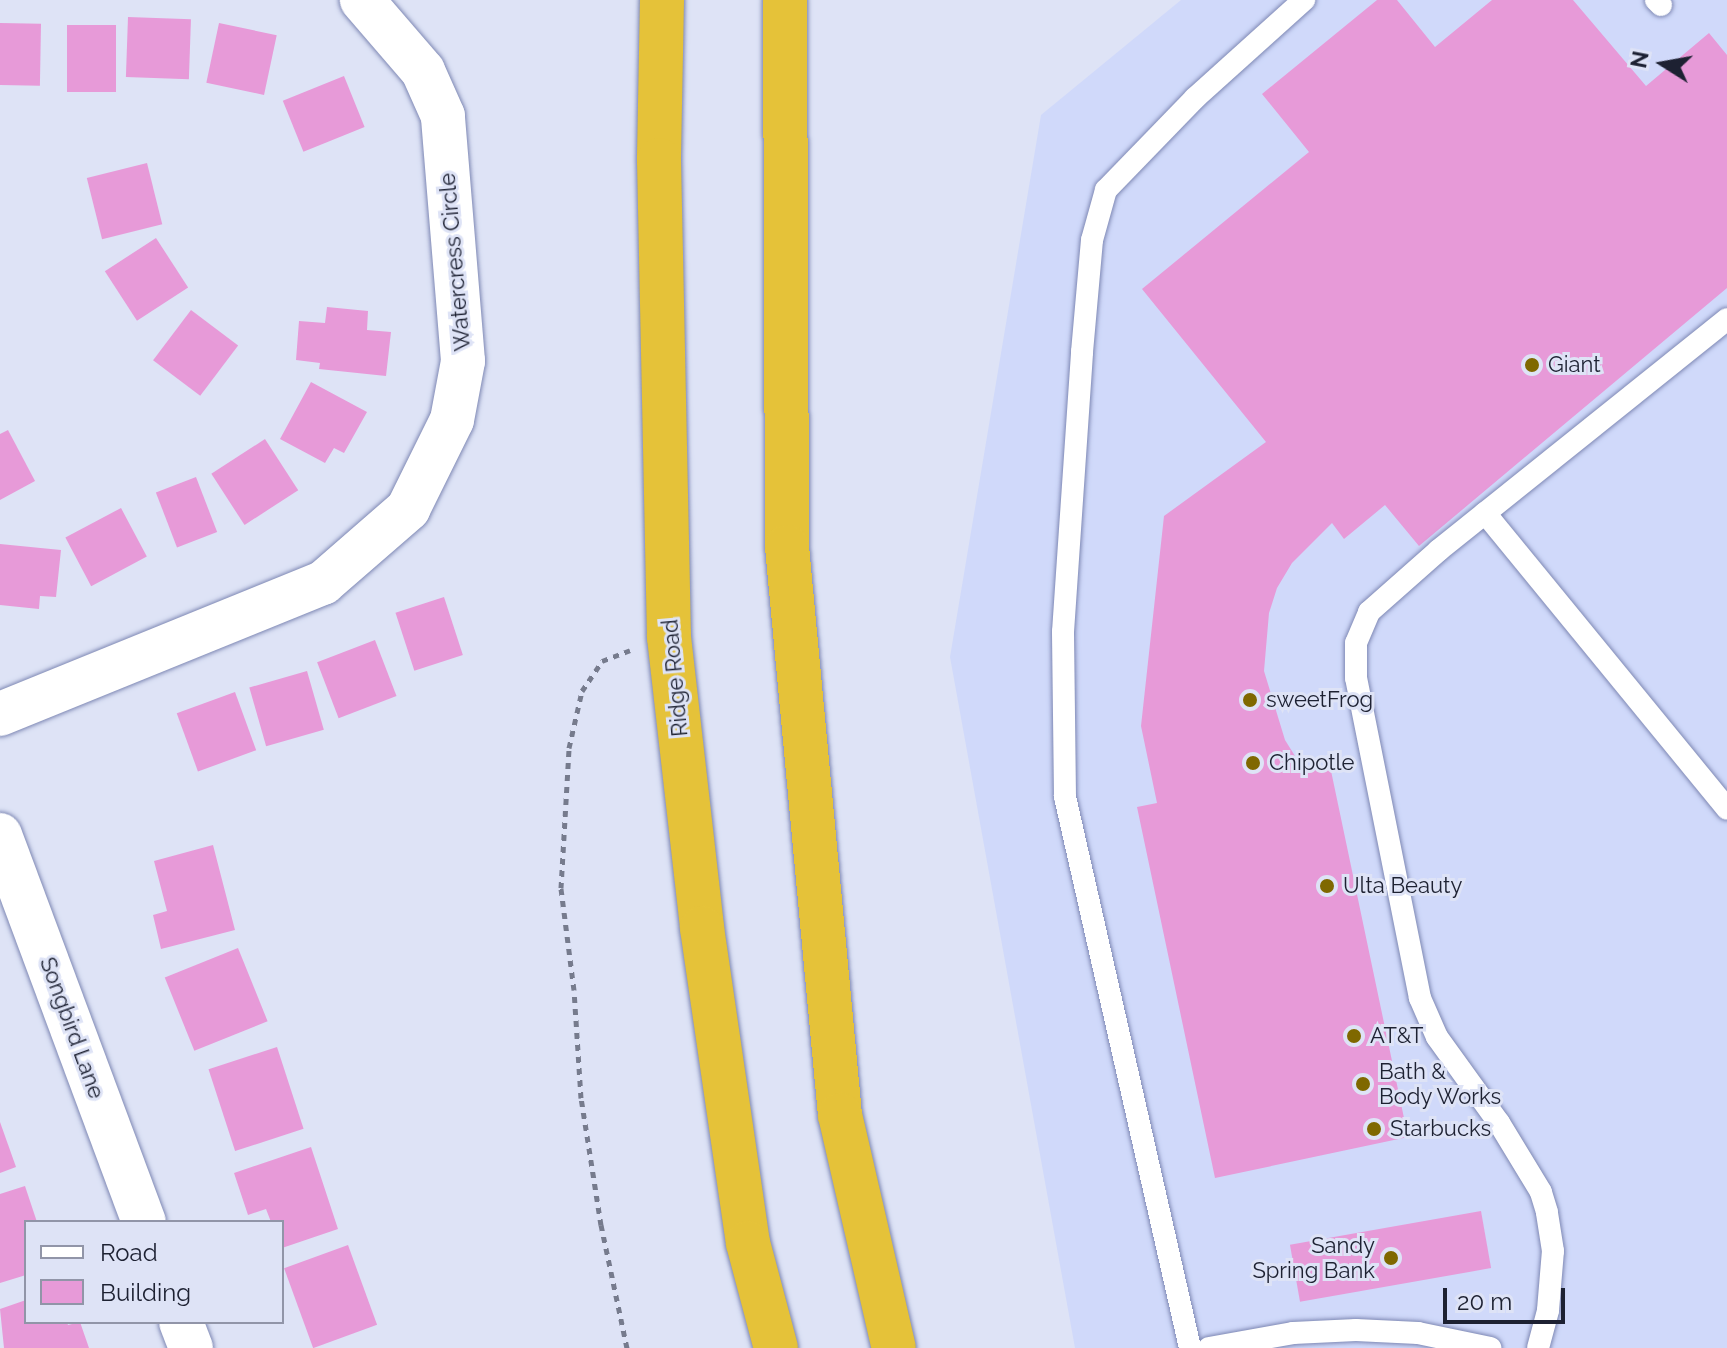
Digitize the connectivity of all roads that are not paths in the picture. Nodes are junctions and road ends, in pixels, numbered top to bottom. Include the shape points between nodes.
1 (362, 0) edge
2 (662, 0) edge
3 (785, 0) edge
4 (799, 0) edge
5 (1304, 0) edge
6 (786, 44) junction
7 (1727, 319) edge
8 (1485, 513) junction
9 (0, 714) edge
10 (1727, 809) edge
11 (0, 835) edge
12 (143, 1220) edge
13 (182, 1324) edge
14 (191, 1348) edge
15 (776, 1348) edge
16 (894, 1348) edge
17 (1190, 1348) edge
18 (1209, 1348) edge
19 (1490, 1348) edge
20 (1538, 1348) edge

1 - 9 street, Watercress Circle via 423,71 443,116 463,361 452,420 408,509 323,583
2 - 15 highway, Ridge Road via 659,160 669,637 702,928 748,1243
3 - 6 highway
4 - 6 highway
5 - 17 lane via 1227,68 1106,190 1092,240 1083,338 1063,632 1065,797
6 - 16 highway via 787,547 840,1115
7 - 8 lane
8 - 10 lane
8 - 20 lane via 1369,612 1356,643 1356,678 1420,998 1437,1037 1499,1123 1541,1192 1547,1212 1553,1251 1548,1310
11 - 12 street, Songbird Lane
13 - 14 street
18 - 19 lane via 1293,1333 1356,1330 1418,1333

